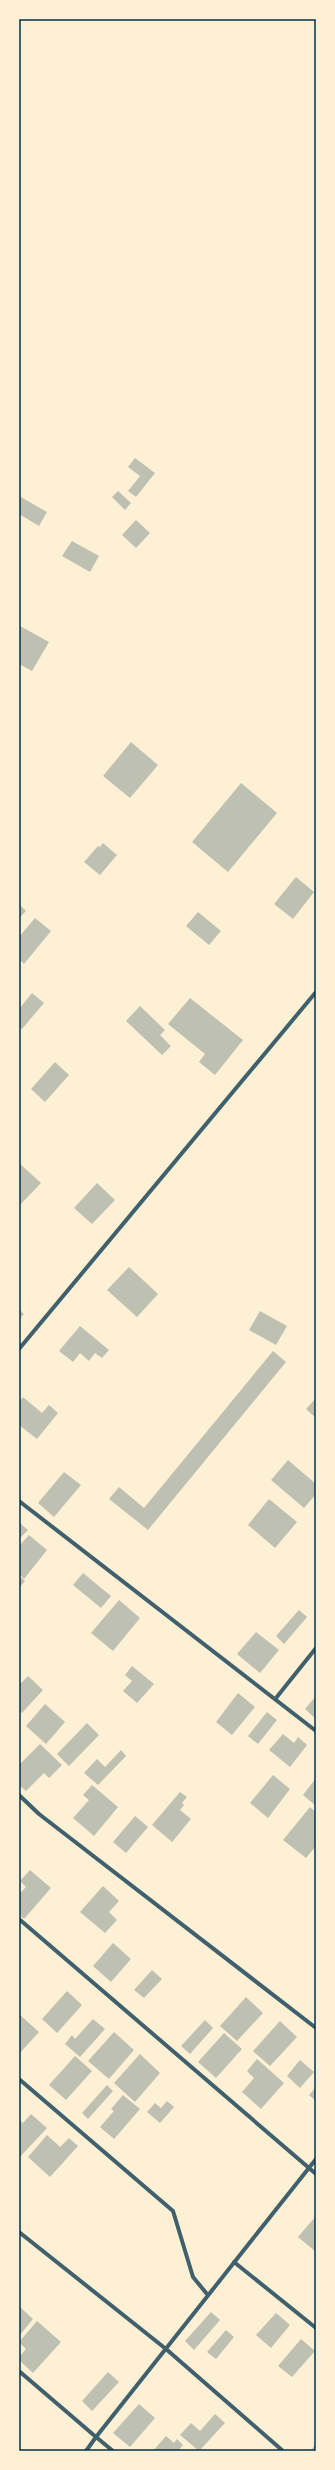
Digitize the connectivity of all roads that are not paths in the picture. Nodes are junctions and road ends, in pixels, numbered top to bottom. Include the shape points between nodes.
1 (316, 992) edge
2 (19, 1349) edge
3 (19, 1501) edge
4 (316, 1648) edge
5 (276, 1698) junction
6 (316, 1730) edge
7 (19, 1795) edge
8 (19, 1919) edge
9 (316, 2028) edge
10 (19, 2079) edge
11 (316, 2159) edge
12 (309, 2168) junction
13 (316, 2174) edge
14 (19, 2232) edge
15 (234, 2262) junction
16 (207, 2294) junction
17 (316, 2328) edge
18 (166, 2349) junction
19 (19, 2371) edge
20 (96, 2437) junction
21 (86, 2451) edge
22 (112, 2451) edge
23 (283, 2451) edge

1 - 2 street
3 - 5 street
4 - 5 street
5 - 6 street
7 - 9 street via 39,1814
8 - 12 street
10 - 16 street via 173,2211 193,2277
11 - 12 street
12 - 13 street
12 - 15 street
14 - 18 street
15 - 16 street
15 - 17 street
16 - 18 street
18 - 20 street
18 - 23 street
19 - 20 street
20 - 21 street
20 - 22 street

